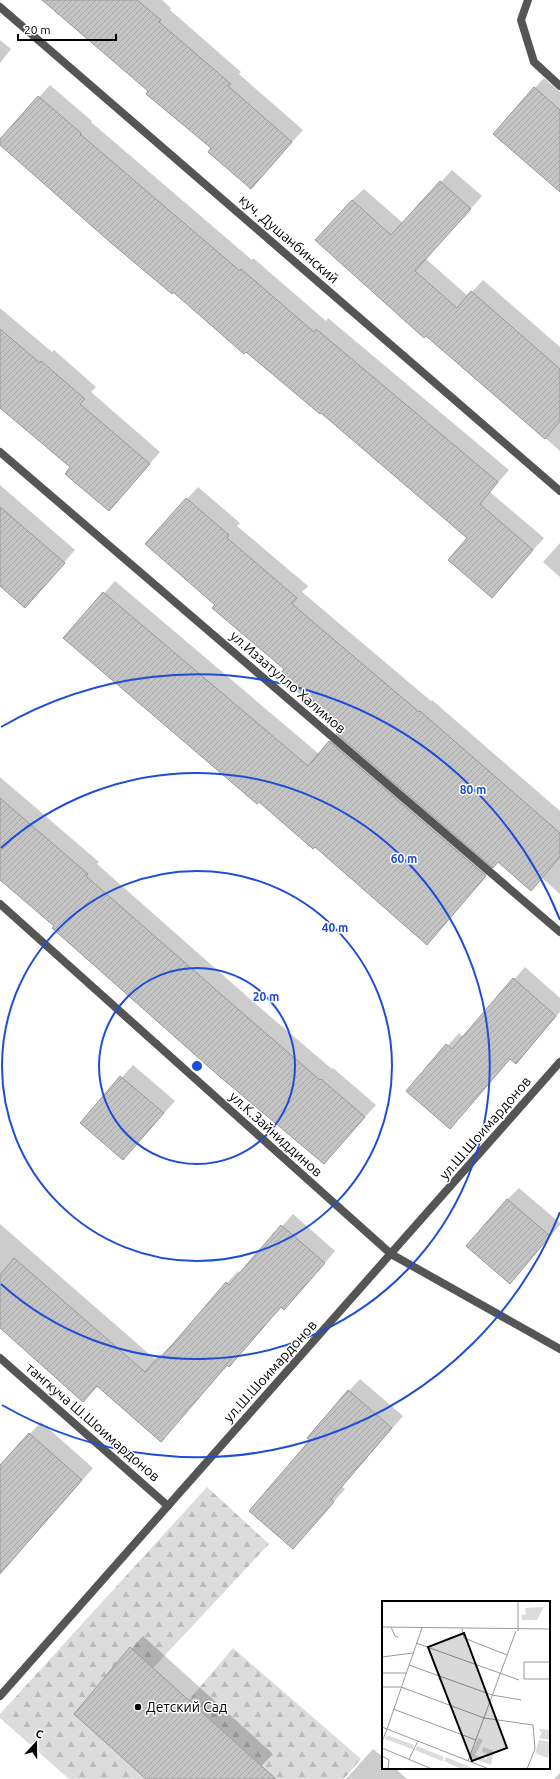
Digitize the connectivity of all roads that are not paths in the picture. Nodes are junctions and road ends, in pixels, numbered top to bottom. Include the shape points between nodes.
1 (528, 0) edge
2 (0, 7) edge
3 (560, 86) edge
4 (0, 452) edge
5 (560, 491) edge
6 (0, 904) edge
7 (560, 932) edge
8 (560, 1062) edge
9 (391, 1254) junction
10 (560, 1349) edge
11 (0, 1358) edge
12 (168, 1506) junction
13 (0, 1696) edge

1 - 3 street via 521,20 534,62
2 - 5 street, куч. Душанбинский
4 - 7 street, ул.Иззатулло Халимов
6 - 9 street, ул.К.Зайниддинов
8 - 9 street, ул.Ш.Шоимардонов
9 - 10 street, ул.К.Зайниддинов
9 - 12 street, ул.Ш.Шоимардонов
11 - 12 street, тангкуча Ш.Шоимардонов
12 - 13 street, ул.Ш.Шоимардонов

